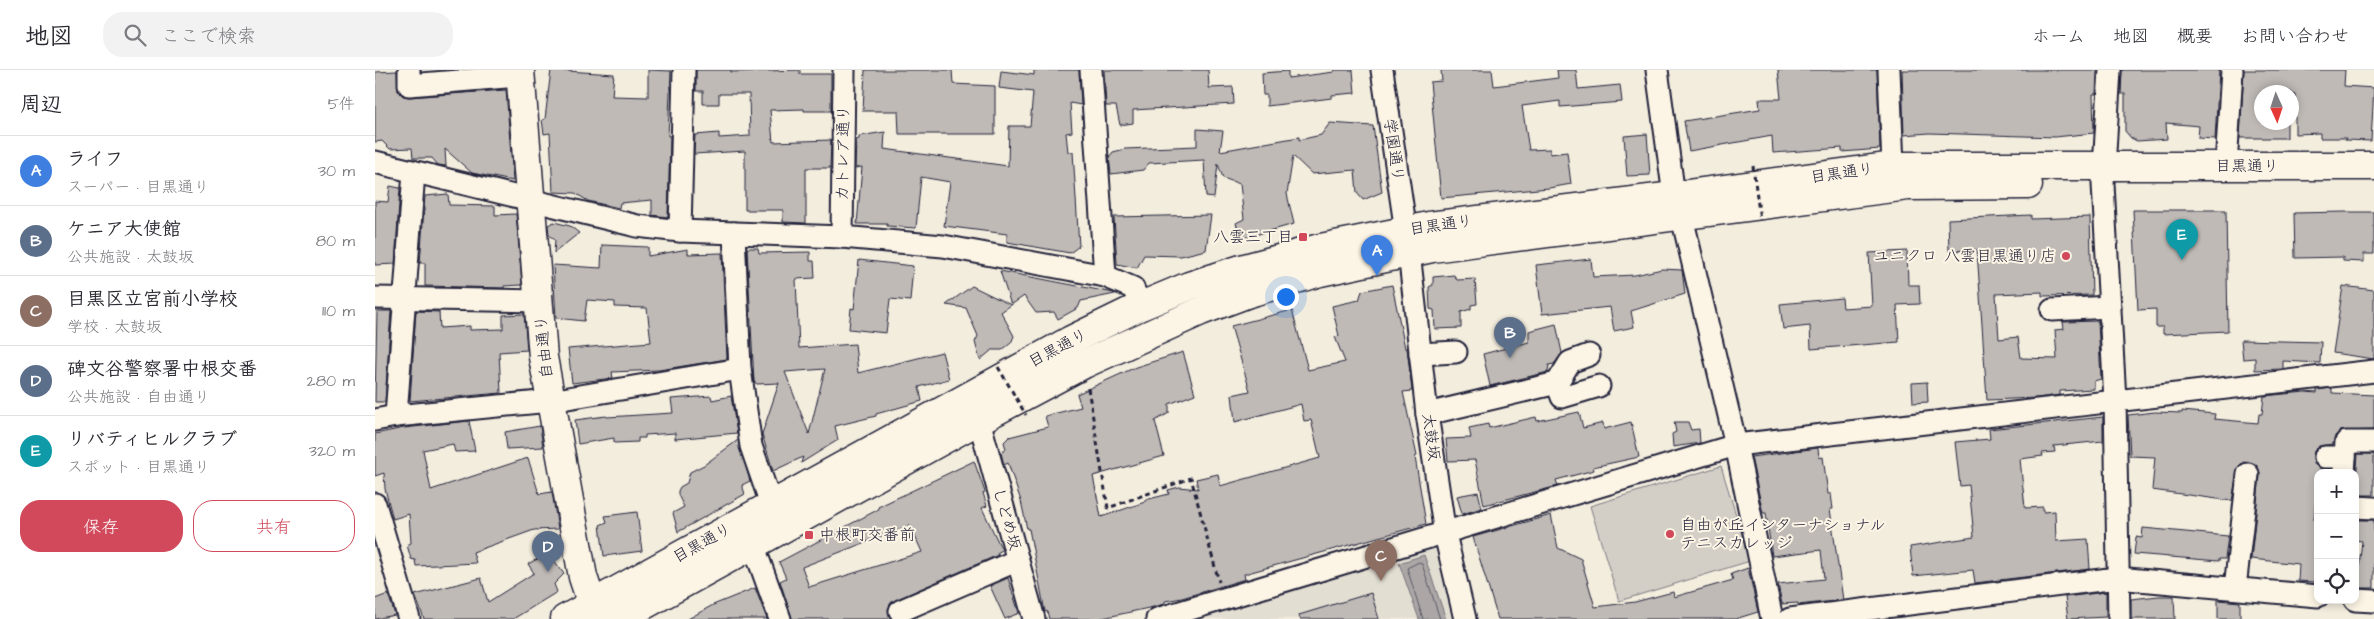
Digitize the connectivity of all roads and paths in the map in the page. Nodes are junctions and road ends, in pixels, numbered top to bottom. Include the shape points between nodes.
1 (409, 70) edge
2 (684, 70) edge
3 (844, 70) edge
4 (1091, 70) edge
5 (1382, 70) edge
6 (1657, 70) edge
7 (1889, 70) edge
8 (2110, 70) edge
9 (2232, 70) edge
10 (520, 73) edge
11 (375, 162) edge
12 (1753, 166) dead end
13 (1893, 166) junction
14 (2226, 166) junction
15 (2374, 166) edge
16 (414, 172) junction
17 (2104, 175) junction
18 (2374, 184) edge
19 (530, 202) junction
20 (1678, 206) junction
21 (1760, 220) dead end
22 (679, 231) junction
23 (734, 233) junction
24 (842, 237) junction
25 (1407, 241) junction
26 (1105, 276) junction
27 (375, 298) edge
28 (404, 300) junction
29 (539, 301) junction
30 (1141, 306) junction
31 (2110, 306) junction
32 (2052, 310) dead end
33 (1457, 352) dead end
34 (1420, 354) junction
35 (1589, 355) dead end
36 (1084, 364) junction
37 (999, 367) dead end
38 (740, 369) junction
39 (2374, 370) edge
40 (1557, 383) junction
41 (1599, 386) dead end
42 (2115, 400) junction
43 (550, 402) junction
44 (1427, 414) junction
45 (1026, 415) dead end
46 (396, 416) junction
47 (375, 420) edge
48 (979, 420) junction
49 (2374, 442) edge
50 (1736, 445) junction
51 (2338, 462) edge
52 (2248, 474) dead end
53 (375, 504) edge
54 (771, 504) junction
55 (2359, 507) edge
56 (2374, 508) edge
57 (1445, 534) junction
58 (753, 544) junction
59 (1018, 560) junction
60 (2117, 578) junction
61 (2235, 588) junction
62 (2314, 596) edge
63 (1224, 599) junction
64 (2359, 600) edge
65 (2374, 601) edge
66 (900, 611) dead end
67 (594, 612) edge
68 (409, 619) edge
69 (565, 619) edge
70 (619, 619) edge
71 (780, 619) edge
72 (1035, 619) edge
73 (1157, 619) edge
74 (1465, 619) edge
75 (1772, 619) edge
76 (1789, 619) edge
77 (2119, 619) edge

1 - 10 street via 409,84
2 - 22 street
3 - 24 street, カトレア通り
4 - 26 street
5 - 25 street, 学園通り
6 - 20 street
7 - 13 street
8 - 17 street
9 - 14 street
10 - 19 main road, 自由通り
11 - 16 street
12 - 21 path, bridge
13 - 17 main road, 目黒通り
13 - 20 main road, 目黒通り
14 - 15 main road, 目黒通り
14 - 17 main road, 目黒通り
16 - 19 street
16 - 28 street
17 - 18 main road, 目黒通り
17 - 20 main road, 目黒通り via 1908,186
17 - 31 street
19 - 22 street via 637,226
19 - 29 main road, 自由通り
20 - 25 main road, 目黒通り
20 - 50 street
22 - 23 street
23 - 24 street
23 - 38 street
24 - 26 street via 943,246
25 - 30 main road, 目黒通り via 1317,249 1241,269
25 - 34 street, 太鼓坂
25 - 36 main road, 目黒通り via 1249,293
26 - 30 street via 1133,288
27 - 28 street
28 - 29 street
28 - 46 street
29 - 43 main road, 自由通り
30 - 54 main road, 目黒通り via 1071,340
31 - 32 street
31 - 42 street
33 - 34 street
34 - 44 street, 太鼓坂
35 - 40 street via 1571,362
36 - 48 main road, 目黒通り
36 - 63 path via 1108,508 1191,478
37 - 45 path, bridge
38 - 43 street
38 - 54 street via 751,446
39 - 42 street
40 - 41 street via 1562,397
40 - 44 street
42 - 50 street
42 - 60 street
43 - 46 street
43 - 67 main road, 自由通り via 581,568
44 - 57 street, 太鼓坂
46 - 47 street
48 - 58 main road, 目黒通り
48 - 59 street, しどめ坂
49 - 51 street via 2346,442
50 - 57 street
50 - 75 street
52 - 61 street
53 - 68 street
54 - 67 main road, 目黒通り
55 - 56 street
57 - 63 street
57 - 74 street, 太鼓坂
58 - 70 main road, 目黒通り
58 - 71 street
59 - 66 street
59 - 72 street, しどめ坂
60 - 61 street
60 - 76 street
60 - 77 street
61 - 62 street
63 - 73 street
64 - 65 street
67 - 69 main road, 目黒通り

